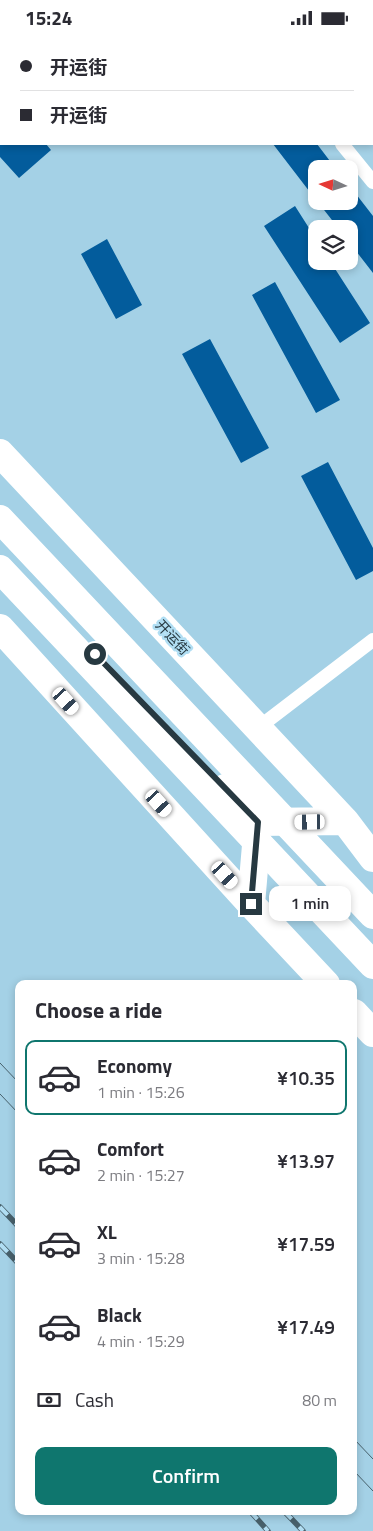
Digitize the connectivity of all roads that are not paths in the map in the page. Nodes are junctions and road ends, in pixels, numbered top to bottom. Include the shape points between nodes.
1 (343, 145) edge
2 (373, 182) edge
3 (0, 453) edge
4 (0, 519) edge
5 (0, 556) edge
6 (0, 569) edge
7 (0, 628) edge
8 (373, 640) edge
9 (258, 728) junction
10 (345, 821) junction
11 (258, 822) junction
12 (373, 858) edge
13 (251, 904) junction
14 (373, 915) edge
15 (373, 965) edge
16 (322, 980) edge
17 (357, 1016) edge
18 (373, 1033) edge

1 - 2 lane
3 - 9 main road, 开运街
4 - 14 main road
5 - 11 main road
6 - 15 main road
7 - 13 main road
8 - 9 lane
9 - 10 main road, 开运街
10 - 11 main road
10 - 12 main road, 开运街
11 - 13 main road
13 - 16 main road
17 - 18 main road

